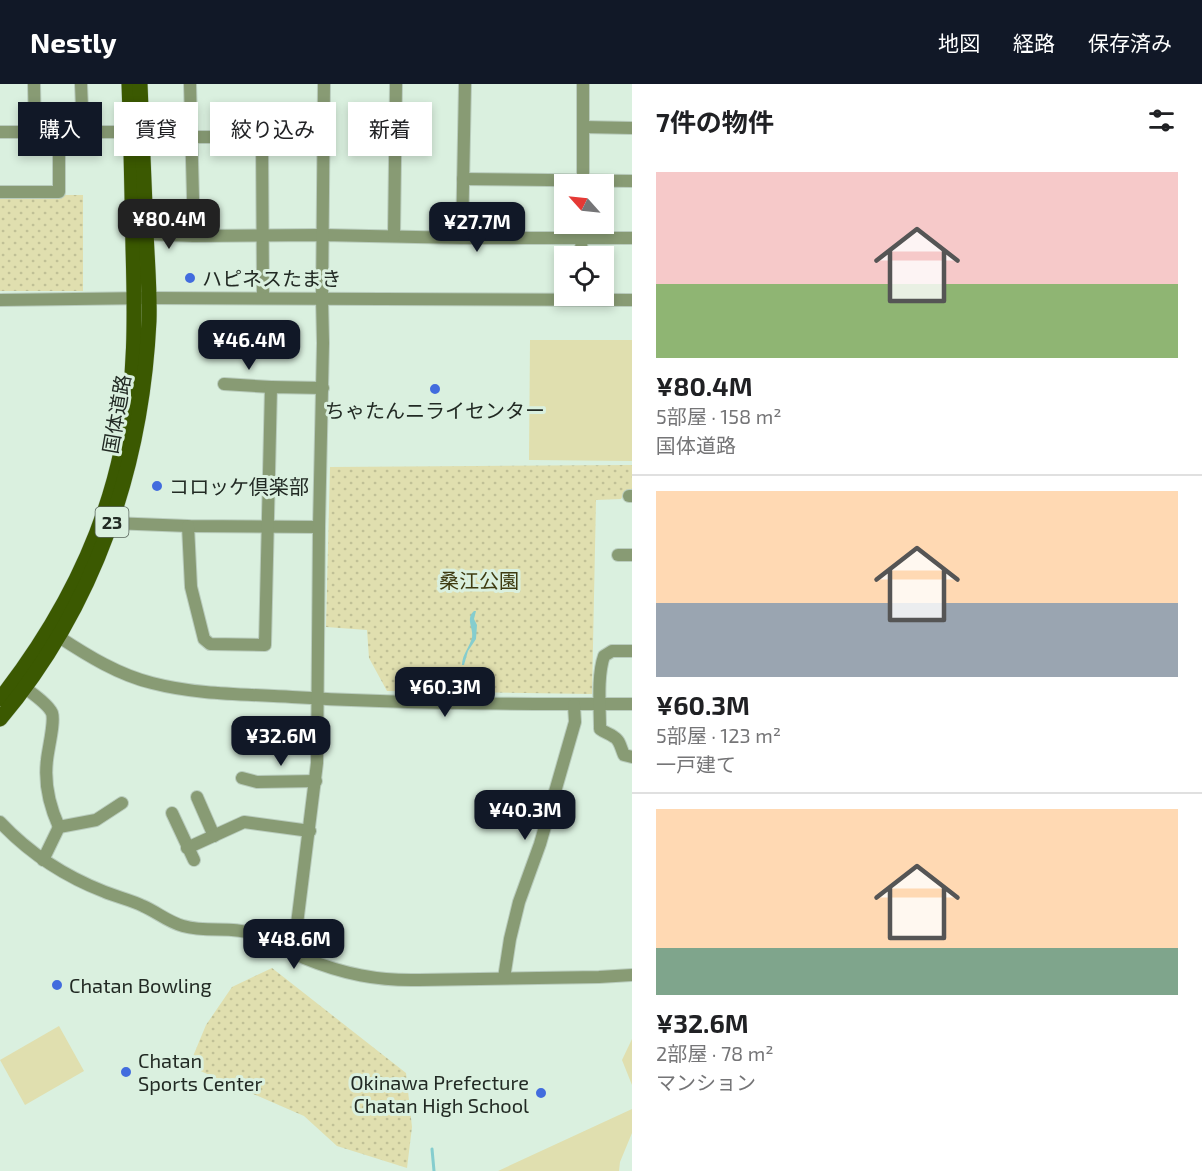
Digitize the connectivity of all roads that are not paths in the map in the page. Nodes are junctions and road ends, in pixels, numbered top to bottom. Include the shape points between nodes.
1 (34, 84) edge
2 (81, 84) edge
3 (129, 84) edge
4 (140, 84) edge
5 (190, 84) edge
6 (324, 84) edge
7 (396, 84) edge
8 (465, 84) edge
9 (583, 84) edge
10 (35, 102) edge
11 (82, 102) edge
12 (129, 102) edge
13 (191, 102) edge
14 (583, 127) junction
15 (632, 128) edge
16 (0, 132) edge
17 (18, 132) edge
18 (198, 137) edge
19 (59, 156) edge
20 (132, 156) edge
21 (192, 156) edge
22 (583, 174) edge
23 (463, 179) junction
24 (632, 181) edge
25 (554, 182) edge
26 (614, 182) edge
27 (0, 192) edge
28 (146, 234) junction
29 (581, 234) edge
30 (323, 235) junction
31 (194, 236) junction
32 (262, 236) junction
33 (394, 236) junction
34 (581, 237) junction
35 (462, 238) junction
36 (632, 238) edge
37 (581, 246) edge
38 (554, 297) edge
39 (142, 298) junction
40 (263, 298) junction
41 (322, 298) junction
42 (614, 299) edge
43 (0, 300) edge
44 (632, 300) edge
45 (224, 384) dead end
46 (271, 387) junction
47 (323, 388) junction
48 (112, 524) junction
49 (188, 526) junction
50 (320, 526) junction
51 (267, 527) junction
52 (618, 555) dead end
53 (632, 555) edge
54 (59, 637) junction
55 (632, 651) edge
56 (25, 688) junction
57 (317, 698) junction
58 (0, 699) edge
59 (600, 704) junction
60 (632, 704) edge
61 (574, 705) junction
62 (0, 719) edge
63 (632, 757) edge
64 (242, 778) dead end
65 (316, 781) junction
66 (197, 797) dead end
67 (122, 803) dead end
68 (172, 813) dead end
69 (0, 822) edge
70 (59, 827) junction
71 (310, 831) junction
72 (214, 836) junction
73 (187, 848) junction
74 (43, 860) junction
75 (194, 860) dead end
76 (290, 951) junction
77 (632, 975) edge
78 (504, 978) junction

1 - 10 street
2 - 11 street
3 - 12 main road, 国体道路 / 23
4 - 28 main road, 国体道路 / 23
5 - 13 street
6 - 30 street
7 - 33 street
8 - 23 street
9 - 14 street
14 - 15 street
14 - 22 street
16 - 17 street
18 - 32 street via 262,136
19 - 27 street via 58,192
20 - 39 main road, 国体道路 / 23
21 - 31 street
23 - 25 street
23 - 35 street
24 - 26 street
28 - 31 street
28 - 39 main road, 国体道路 / 23
29 - 34 street
30 - 32 street
30 - 33 street
30 - 41 street
31 - 32 street
32 - 40 street
33 - 35 street
34 - 35 street
34 - 36 street
34 - 37 street
38 - 41 street
39 - 40 street
39 - 43 street
39 - 48 main road, 国体道路 / 23 via 144,380 125,480
39 - 58 main road, 国体道路 / 23 via 127,422 101,523 49,630
40 - 41 street
41 - 47 street
42 - 44 street
45 - 46 street
46 - 47 street
46 - 51 street
47 - 50 street
48 - 49 street
48 - 54 main road, 国体道路 / 23
49 - 51 street
49 - 51 street via 190,587 204,639 210,644 265,645
50 - 51 street
50 - 57 street
52 - 53 street
54 - 56 main road, 国体道路 / 23
54 - 57 street via 119,672 150,683 199,692
55 - 59 street via 612,651 604,656
56 - 62 main road, 国体道路 / 23
56 - 70 street via 51,712 47,793
57 - 61 street
57 - 65 street
59 - 60 street
59 - 61 street
59 - 63 street via 600,729 614,736 624,755
61 - 78 street via 575,722 519,902
64 - 65 street via 257,783
65 - 71 street
66 - 72 street
67 - 70 street via 96,820
68 - 73 street
69 - 74 street
70 - 74 street
71 - 72 street via 244,822
71 - 76 street via 295,940
72 - 73 street
73 - 75 street
74 - 76 street via 67,876 142,905 169,922 195,929 244,931
76 - 78 street via 333,969 378,979
77 - 78 street

